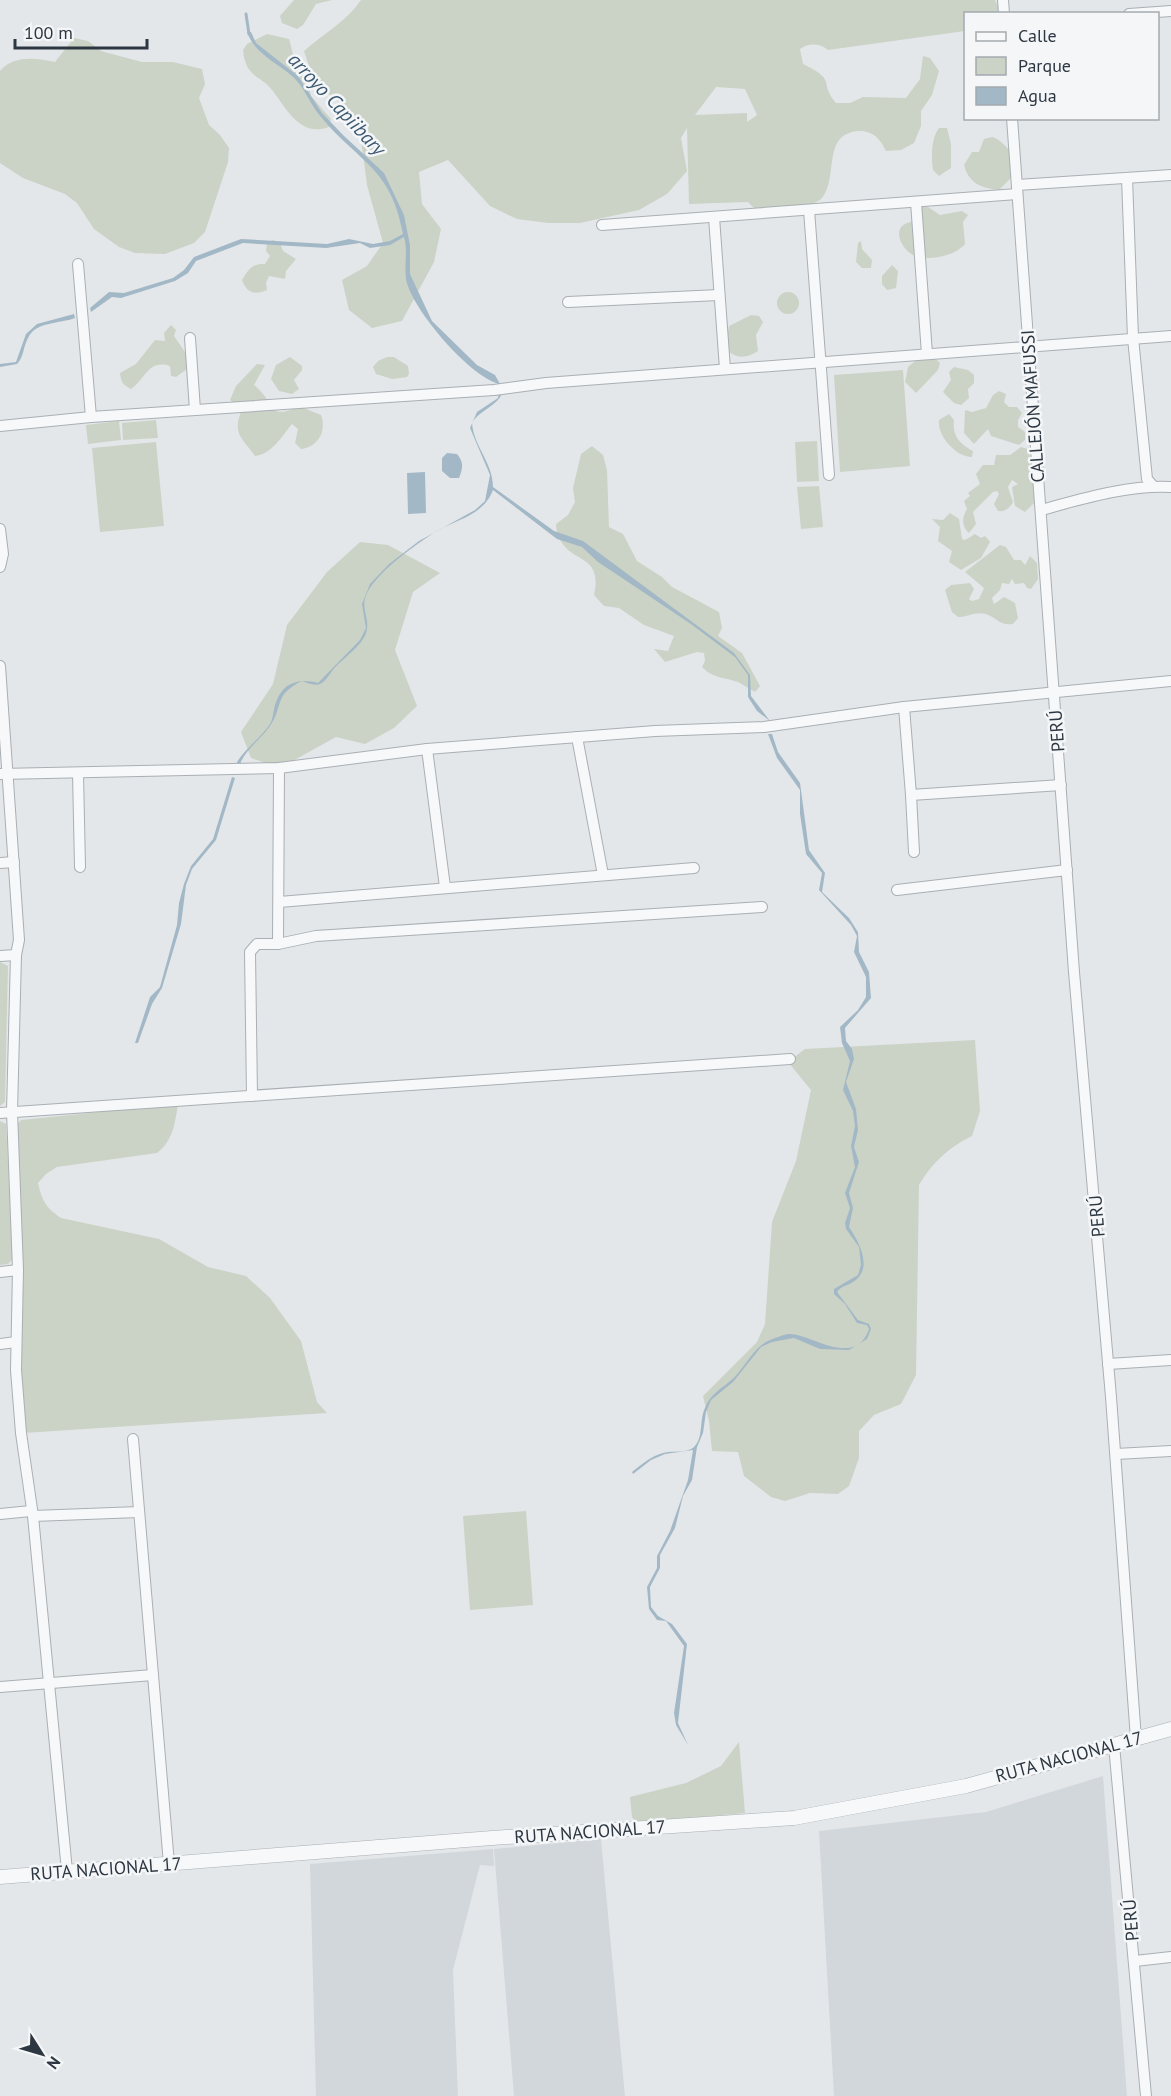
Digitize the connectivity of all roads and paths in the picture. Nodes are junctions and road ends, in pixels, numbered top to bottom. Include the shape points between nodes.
1 (1012, 120) edge
2 (1171, 175) edge
3 (1127, 178) junction
4 (1017, 190) junction
5 (916, 202) junction
6 (809, 210) junction
7 (714, 217) junction
8 (602, 225) dead end
9 (78, 264) dead end
10 (719, 295) junction
11 (568, 302) dead end
12 (1171, 336) edge
13 (190, 338) dead end
14 (1133, 338) junction
15 (1028, 346) junction
16 (927, 354) junction
17 (819, 362) junction
18 (725, 369) junction
19 (195, 410) junction
20 (91, 417) junction
21 (0, 426) edge
22 (829, 475) dead end
23 (1153, 486) junction
24 (1171, 487) edge
25 (1041, 510) junction
26 (0, 529) edge
27 (0, 567) edge
28 (0, 668) edge
29 (1171, 681) edge
30 (1054, 693) junction
31 (904, 707) junction
32 (577, 737) junction
33 (427, 749) junction
34 (279, 768) junction
35 (4, 773) edge
36 (78, 773) junction
37 (1061, 785) junction
38 (911, 795) junction
39 (914, 852) dead end
40 (14, 862) junction
41 (0, 863) edge
42 (80, 867) dead end
43 (694, 868) dead end
44 (1066, 870) junction
45 (603, 875) junction
46 (445, 887) junction
47 (897, 890) dead end
48 (279, 902) junction
49 (762, 907) dead end
50 (278, 944) junction
51 (15, 955) junction
52 (0, 956) edge
53 (790, 1059) dead end
54 (252, 1096) junction
55 (12, 1112) junction
56 (0, 1113) edge
57 (18, 1270) junction
58 (0, 1272) edge
59 (16, 1342) junction
60 (0, 1344) edge
61 (1171, 1360) edge
62 (1108, 1364) junction
63 (133, 1439) dead end
64 (1171, 1451) edge
65 (1116, 1454) junction
66 (139, 1512) junction
67 (0, 1514) edge
68 (32, 1514) junction
69 (153, 1675) junction
70 (50, 1683) junction
71 (0, 1687) edge
72 (1171, 1729) edge
73 (1136, 1739) junction
74 (1114, 1745) junction
75 (169, 1864) junction
76 (68, 1871) junction
77 (0, 1877) edge
78 (1171, 1957) edge
79 (1135, 1961) junction
80 (1146, 2096) edge

1 - 4 street, CALLEJÓN MAFUSSI
2 - 3 street
3 - 4 street
3 - 14 street
4 - 5 street
4 - 15 street, CALLEJÓN MAFUSSI
5 - 6 street
5 - 16 street
6 - 7 street
6 - 17 street
7 - 8 street
7 - 10 street
9 - 20 street
10 - 11 street
10 - 18 street
12 - 14 street
13 - 19 street
14 - 15 street
14 - 23 street via 1147,479
15 - 16 street
15 - 25 street, CALLEJÓN MAFUSSI
16 - 17 street
17 - 18 street
17 - 22 street
18 - 19 street via 494,390
19 - 20 street
20 - 21 street
23 - 24 street
23 - 25 street
25 - 30 street, CALLEJÓN MAFUSSI
26 - 27 street
28 - 35 street
29 - 30 street
30 - 31 street
30 - 37 street, PERÚ
31 - 32 street via 764,727
31 - 38 street
32 - 33 street
32 - 45 street
33 - 34 street
33 - 46 street
34 - 36 street
34 - 48 street
35 - 36 street
35 - 40 street
36 - 42 street
37 - 38 street
37 - 44 street, PERÚ
38 - 39 street
40 - 41 street
40 - 51 street via 19,940
43 - 45 street
44 - 47 street
44 - 62 street, PERÚ
45 - 46 street
46 - 48 street
48 - 50 street
49 - 50 street via 315,936
50 - 54 street via 257,944 250,952
51 - 52 street
51 - 55 street
53 - 54 street
54 - 55 street
55 - 56 street
55 - 57 street
57 - 58 street
57 - 59 street
59 - 60 street
59 - 68 street via 21,1433
61 - 62 street
62 - 65 street, PERÚ
63 - 66 street
64 - 65 street
65 - 73 street, PERÚ
66 - 68 street
66 - 69 street
67 - 68 street
68 - 70 street
69 - 70 street
69 - 75 street
70 - 71 street
70 - 76 street
72 - 73 street, RUTA NACIONAL 17
73 - 74 street, RUTA NACIONAL 17
74 - 75 street, RUTA NACIONAL 17 via 966,1785 794,1818
74 - 79 street, PERÚ
75 - 76 street, RUTA NACIONAL 17
76 - 77 street, RUTA NACIONAL 17
78 - 79 street
79 - 80 street, PERÚ

